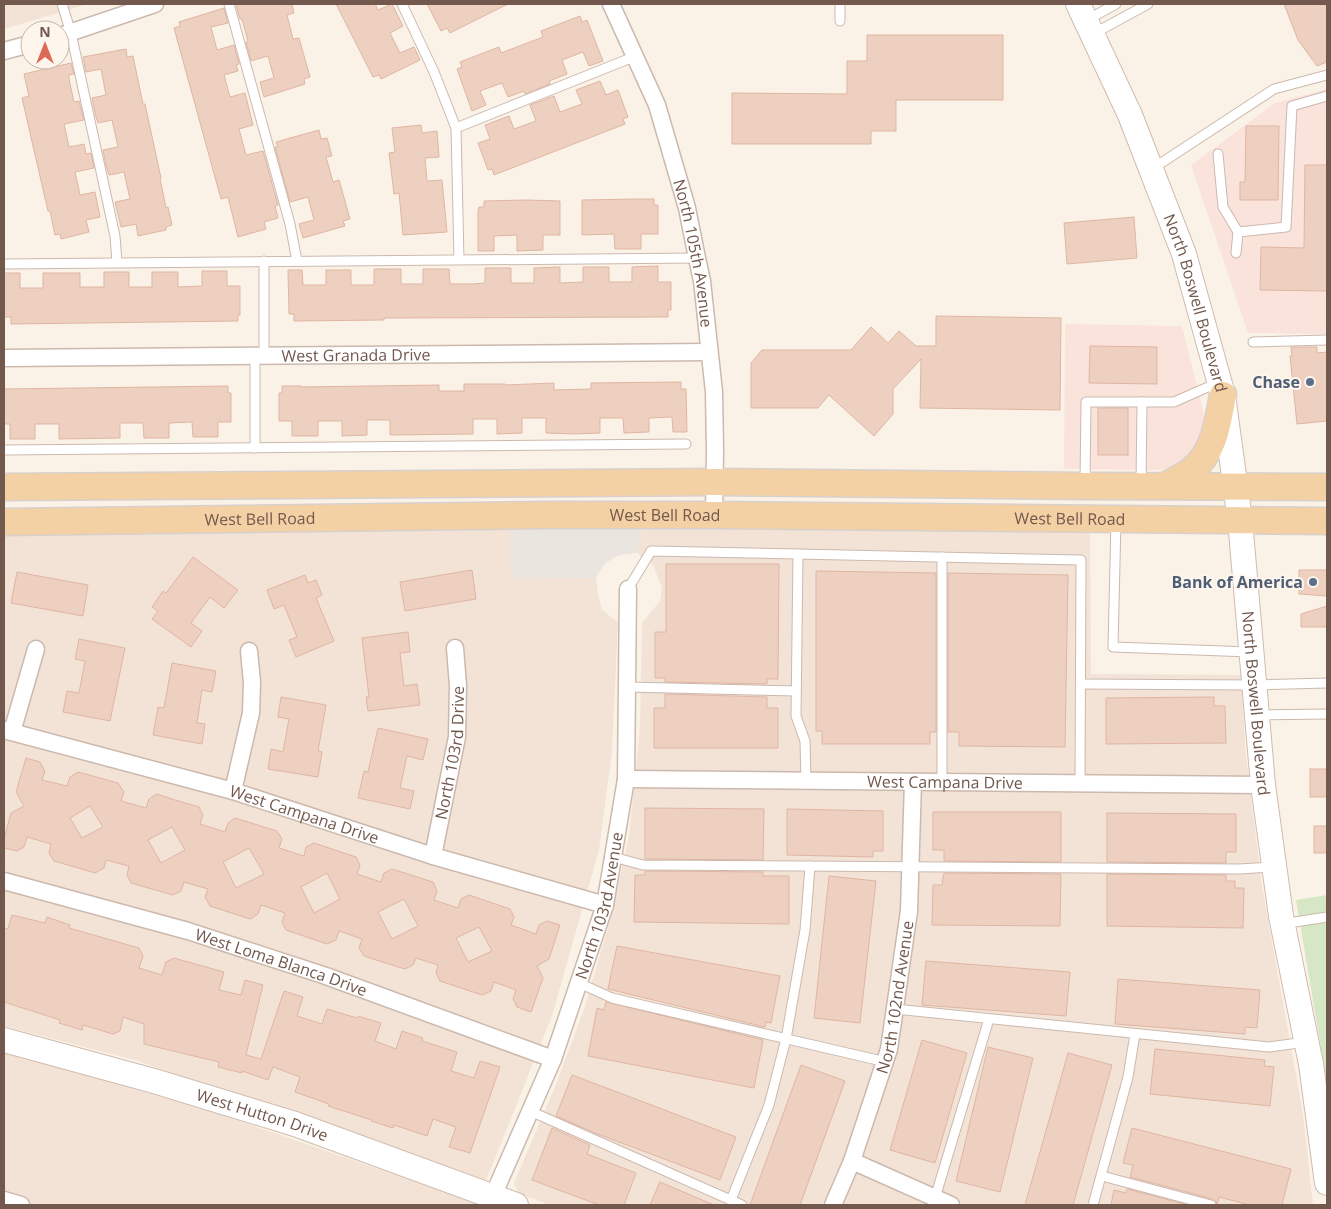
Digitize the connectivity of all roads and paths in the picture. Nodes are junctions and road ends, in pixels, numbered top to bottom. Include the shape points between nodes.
1 (62, 4) edge
2 (155, 4) edge
3 (229, 4) edge
4 (402, 4) edge
5 (612, 4) edge
6 (840, 4) edge
7 (1116, 4) edge
8 (1148, 4) edge
9 (1086, 19) edge
10 (64, 20) edge
11 (840, 21) dead end
12 (70, 34) edge
13 (20, 47) edge
14 (4, 51) edge
15 (70, 51) edge
16 (636, 56) junction
17 (1327, 75) edge
18 (1327, 96) edge
19 (456, 128) junction
20 (1218, 154) dead end
21 (1152, 169) junction
22 (1238, 232) junction
23 (1236, 253) dead end
24 (697, 258) junction
25 (459, 259) junction
26 (297, 260) junction
27 (264, 261) junction
28 (118, 262) junction
29 (4, 264) edge
30 (1327, 340) edge
31 (1254, 342) dead end
32 (709, 352) junction
33 (259, 356) junction
34 (4, 358) edge
35 (1221, 388) junction
36 (1142, 402) junction
37 (686, 444) dead end
38 (255, 448) junction
39 (4, 450) edge
40 (715, 482) junction
41 (1085, 486) junction
42 (1152, 486) junction
43 (1327, 486) edge
44 (4, 487) edge
45 (1237, 487) junction
46 (714, 515) junction
47 (1116, 518) junction
48 (1240, 520) junction
49 (1327, 520) edge
50 (4, 522) edge
51 (798, 554) junction
52 (942, 557) junction
53 (628, 589) joint
54 (455, 648) dead end
55 (36, 649) dead end
56 (249, 651) dead end
57 (1252, 652) junction
58 (1327, 683) edge
59 (1081, 684) junction
60 (1255, 685) junction
61 (627, 687) junction
62 (796, 691) junction
63 (1327, 714) edge
64 (1257, 715) junction
65 (8, 731) edge
66 (626, 778) junction
67 (806, 780) junction
68 (913, 782) junction
69 (942, 782) junction
70 (1080, 784) junction
71 (1263, 786) junction
72 (232, 791) junction
73 (434, 856) junction
74 (613, 857) junction
75 (810, 866) junction
76 (1274, 867) junction
77 (910, 868) junction
78 (4, 881) edge
79 (605, 905) junction
80 (1327, 917) edge
81 (1282, 924) junction
82 (579, 983) junction
83 (895, 1009) junction
84 (989, 1019) junction
85 (1135, 1034) junction
86 (786, 1039) junction
87 (4, 1040) edge
88 (1306, 1042) junction
89 (553, 1058) junction
90 (886, 1062) junction
91 (530, 1112) junction
92 (852, 1161) junction
93 (1102, 1176) junction
94 (1327, 1184) edge
95 (935, 1198) junction
96 (4, 1200) edge
97 (491, 1200) edge
98 (731, 1200) junction
99 (22, 1205) edge
100 (516, 1205) edge
101 (742, 1205) edge
102 (833, 1205) edge
103 (951, 1205) edge
104 (1094, 1205) edge
105 (1211, 1205) edge

1 - 10 lane
2 - 12 street
3 - 26 lane
4 - 19 lane
5 - 16 street, North 105th Avenue
6 - 11 lane
7 - 9 lane
8 - 9 lane
9 - 21 street, North Boswell Boulevard
13 - 14 street
15 - 28 lane via 115,236
16 - 19 lane
16 - 24 street, North 105th Avenue via 657,105 687,208
17 - 21 lane via 1274,89
18 - 22 lane via 1292,106 1286,227
19 - 25 lane
20 - 22 lane via 1223,207
21 - 35 street, North Boswell Boulevard via 1184,254
22 - 23 lane
24 - 25 lane
24 - 32 street, North 105th Avenue
25 - 26 lane
26 - 27 lane
27 - 28 lane
27 - 33 lane
28 - 29 lane
30 - 31 lane
32 - 33 street, West Granada Drive
32 - 40 street, North 105th Avenue via 714,392
33 - 34 street, West Granada Drive
33 - 38 lane
35 - 36 lane via 1174,402
35 - 42 main road via 1216,432 1202,459 1193,469
35 - 45 street, North Boswell Boulevard
36 - 41 lane via 1086,402
36 - 42 lane
37 - 38 lane
38 - 39 lane
40 - 41 main road, West Bell Road
40 - 44 main road, West Bell Road
40 - 46 street, North 105th Avenue
41 - 42 main road, West Bell Road
42 - 45 main road, West Bell Road
43 - 45 main road, West Bell Road
45 - 48 street, North Boswell Boulevard
46 - 47 main road, West Bell Road
46 - 50 main road, West Bell Road
47 - 48 main road, West Bell Road
47 - 57 lane via 1113,647
48 - 49 main road, West Bell Road
48 - 57 street, North Boswell Boulevard
51 - 52 lane
51 - 53 lane via 651,551
51 - 62 lane
52 - 59 lane via 1081,560
52 - 69 lane
53 - 61 street, North 103rd Avenue
54 - 73 street, North 103rd Drive via 457,737
55 - 65 street
56 - 72 street via 251,713
57 - 60 street, North Boswell Boulevard
58 - 60 lane
59 - 60 lane
59 - 70 lane
60 - 64 street, North Boswell Boulevard
61 - 62 lane
61 - 66 street, North 103rd Avenue
62 - 67 lane via 796,716 805,741
63 - 64 lane
64 - 71 street, North Boswell Boulevard
65 - 72 street, West Campana Drive
66 - 67 street, West Campana Drive
66 - 74 street, North 103rd Avenue
67 - 68 street, West Campana Drive
68 - 69 street, West Campana Drive
68 - 77 street, North 102nd Avenue
69 - 70 street, West Campana Drive
70 - 71 street, West Campana Drive
71 - 76 street, North Boswell Boulevard
72 - 73 street, West Campana Drive
73 - 79 street, West Campana Drive
74 - 75 lane via 644,865
74 - 79 street, North 103rd Avenue
75 - 77 lane
75 - 86 lane via 805,930
76 - 77 lane
76 - 81 street, North Boswell Boulevard
77 - 83 street, North 102nd Avenue via 908,911
78 - 89 street, West Loma Blanca Drive via 188,931 326,976
79 - 82 street, North 103rd Avenue
80 - 81 lane
81 - 88 street, North Boswell Boulevard
82 - 86 lane via 612,998
82 - 89 street, North 103rd Avenue
83 - 84 lane
83 - 90 street, North 102nd Avenue
84 - 85 lane
84 - 95 lane
85 - 88 lane via 1268,1047
85 - 93 lane via 1128,1077
86 - 90 lane
86 - 98 lane via 769,1105
87 - 97 street, West Hutton Drive via 295,1124
88 - 94 street, North Boswell Boulevard
89 - 91 street, North 103rd Avenue
90 - 92 street, North 102nd Avenue
91 - 97 street, North 103rd Avenue
91 - 98 lane
92 - 95 street
92 - 102 street, North 102nd Avenue
93 - 104 lane
93 - 105 lane
95 - 103 street
96 - 99 street
97 - 100 street, West Hutton Drive
98 - 101 lane

